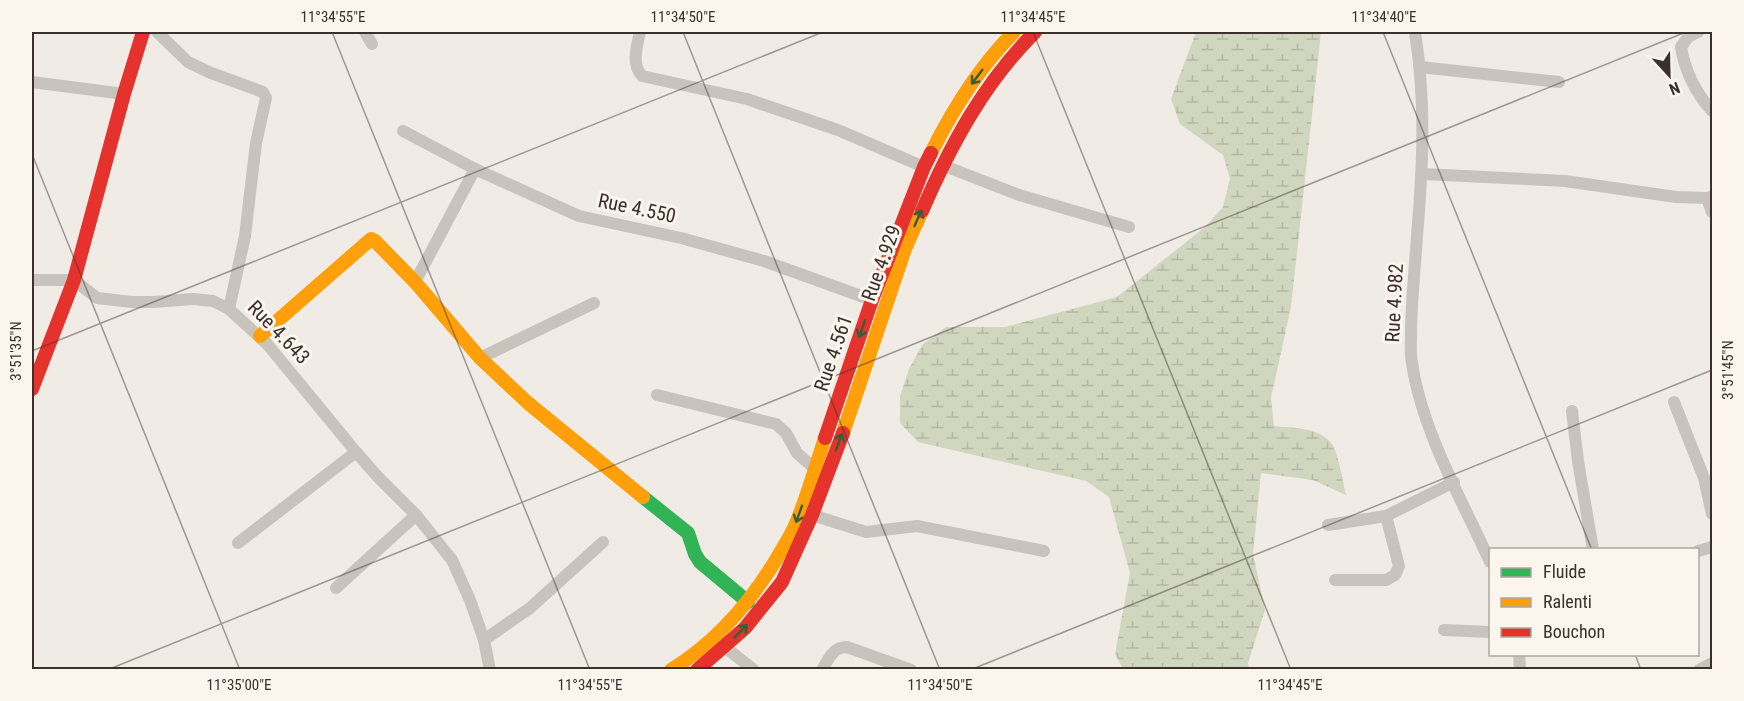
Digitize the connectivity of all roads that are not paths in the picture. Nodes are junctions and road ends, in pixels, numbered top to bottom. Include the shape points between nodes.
1 (143, 32) edge
2 (157, 32) edge
3 (365, 32) edge
4 (640, 32) edge
5 (1014, 32) edge
6 (1035, 32) edge
7 (1415, 32) edge
8 (1698, 32) edge
9 (372, 44) dead end
10 (1420, 67) junction
11 (32, 82) edge
12 (1559, 82) dead end
13 (124, 94) junction
14 (1713, 111) edge
15 (403, 131) dead end
16 (942, 165) junction
17 (924, 167) junction
18 (475, 169) junction
19 (1423, 174) junction
20 (1710, 197) edge
21 (1713, 212) edge
22 (1129, 227) dead end
23 (32, 280) edge
24 (74, 280) junction
25 (415, 282) junction
26 (872, 300) junction
27 (594, 303) dead end
28 (229, 309) junction
29 (260, 336) junction
30 (480, 358) junction
31 (32, 389) edge
32 (657, 395) dead end
33 (1674, 402) dead end
34 (1572, 411) dead end
35 (356, 453) junction
36 (815, 469) junction
37 (1454, 482) junction
38 (1713, 514) edge
39 (416, 515) junction
40 (812, 515) junction
41 (1386, 516) junction
42 (1328, 525) dead end
43 (603, 542) dead end
44 (238, 543) dead end
45 (1593, 548) edge
46 (1044, 551) dead end
47 (1489, 558) edge
48 (1335, 580) dead end
49 (336, 588) dead end
50 (748, 602) junction
51 (1444, 630) dead end
52 (1489, 632) edge
53 (484, 640) junction
54 (725, 647) junction
55 (1713, 663) edge
56 (748, 667) edge
57 (490, 669) edge
58 (671, 669) edge
59 (697, 669) edge
60 (822, 669) edge
61 (911, 669) edge
62 (1699, 669) edge

1 - 13 main road
2 - 28 street via 188,62 263,92 266,98 256,143 245,236
3 - 9 street
4 - 17 street via 635,62 642,76 747,99 838,130
5 -> 17 main road, Rue 4.561 via 949,117
6 - 16 main road, Rue 4.929 via 984,92
7 - 10 street, Rue 4.982
8 - 14 street via 1681,47 1682,57 1696,92
10 - 12 street
10 - 19 street, Rue 4.982
11 - 13 street
13 - 24 main road
15 - 18 street, Rue 4.550
16 - 22 street via 1018,195
40 -> 16 main road, Rue 4.929 via 905,249
17 - 26 main road, Rue 4.561
18 - 25 street
18 - 26 street, Rue 4.550 via 579,216 764,261
19 - 20 street via 1565,181 1676,197
19 - 37 street, Rue 4.982 via 1411,310 1411,362 1420,400
20 - 21 street
23 - 24 street
24 - 28 street, Rue 4.643 via 97,298 154,303 193,299 213,301
24 - 31 main road
25 - 29 main road via 370,239
25 - 30 main road
26 -> 36 main road, Rue 4.561
27 - 30 street
28 - 29 street, Rue 4.643
29 - 35 street, Rue 4.643
30 - 50 main road via 528,403 688,534 700,562
32 - 36 street via 776,424 797,453
33 - 38 street via 1704,478
34 - 45 street
35 - 39 street, Rue 4.643
35 - 44 street
36 -> 50 main road, Rue 4.561 via 782,552
37 - 41 street
37 - 47 street, Rue 4.982
39 - 49 street
39 - 53 street, Rue 4.643 via 452,560
40 - 46 street via 866,532 917,526
54 -> 40 main road, Rue 4.929 via 782,582
41 - 42 street
41 - 48 street via 1398,566 1395,575 1386,580
43 - 53 street via 538,602
50 - 58 main road, Rue 4.561 via 699,650
51 - 52 street
53 - 57 street, Rue 4.643
54 - 56 street
54 - 59 main road, Rue 4.929
55 - 62 street
60 - 61 street via 834,650 847,646

